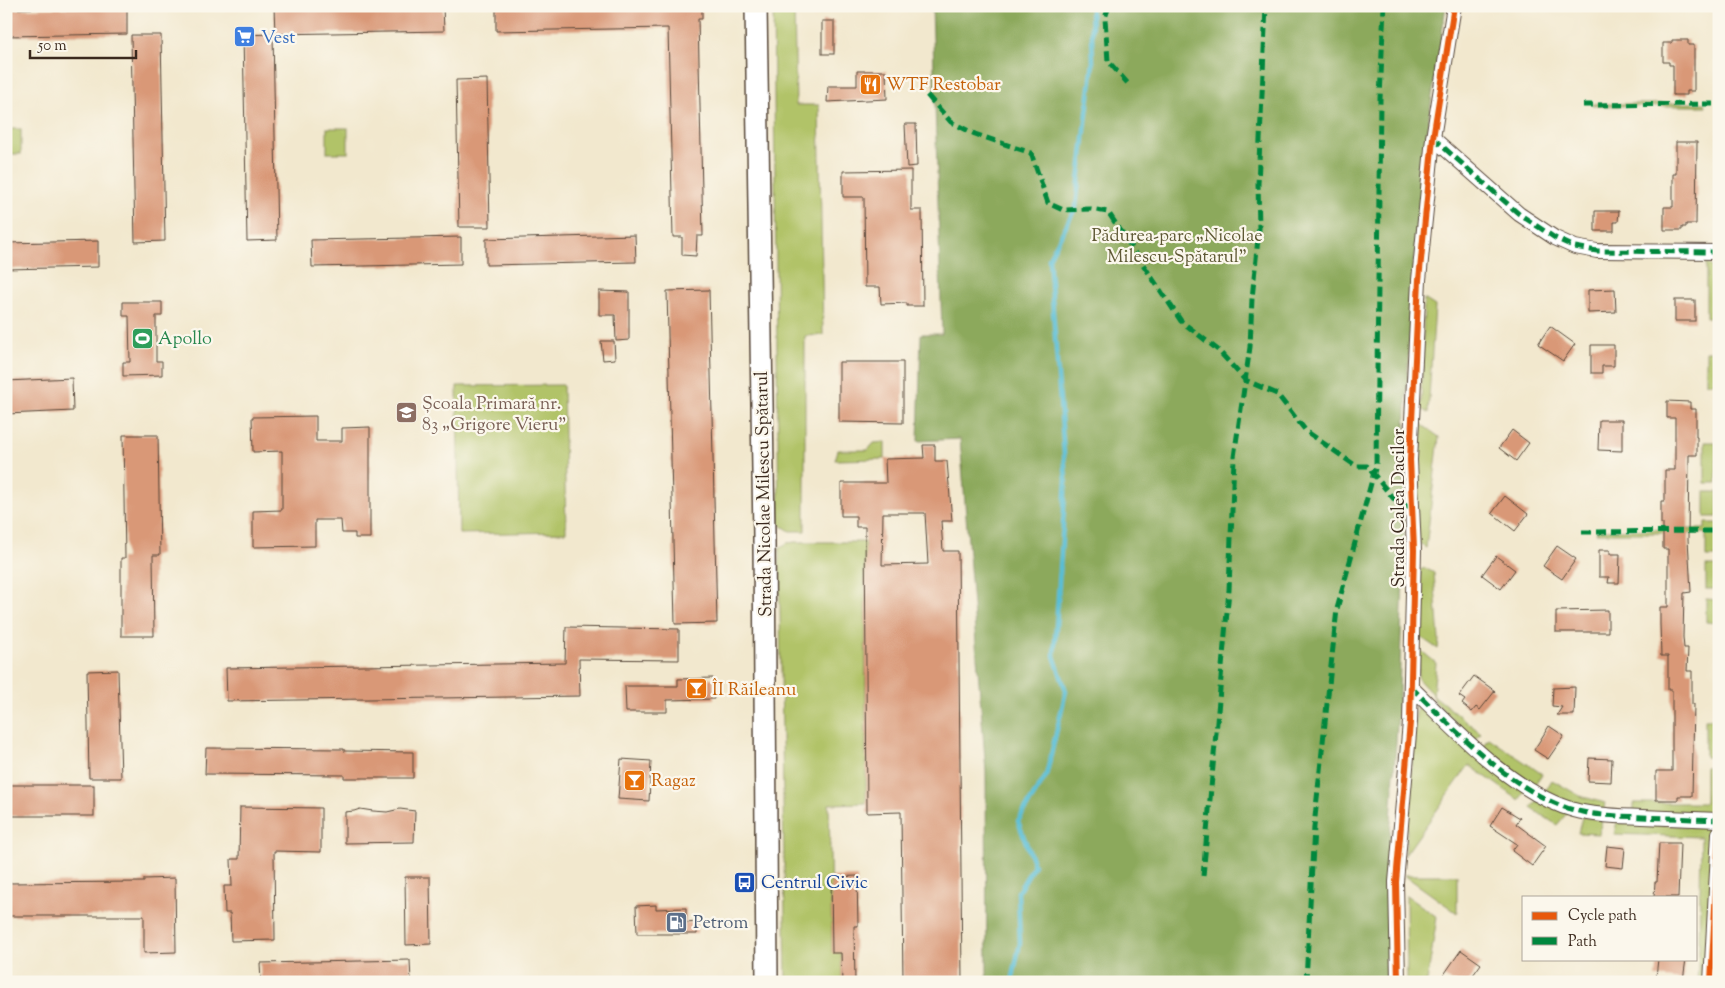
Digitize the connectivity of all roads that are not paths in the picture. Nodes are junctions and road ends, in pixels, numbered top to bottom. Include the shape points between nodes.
1 (756, 6) edge
2 (1454, 6) edge
3 (1433, 138) junction
4 (1719, 252) edge
5 (1411, 687) junction
6 (1719, 820) edge
7 (1719, 833) edge
8 (767, 982) edge
9 (1398, 982) edge
10 (1711, 982) edge

1 - 8 main road, Strada Nicolae Milescu Spătarul
2 - 3 street, Strada Calea Dacilor
3 - 4 street via 1519,214 1575,247 1597,251
3 - 5 street, Strada Calea Dacilor via 1419,280 1410,460 1414,550
5 - 6 street via 1505,773 1554,803 1609,816
5 - 9 street, Strada Calea Dacilor via 1396,882
7 - 10 street

